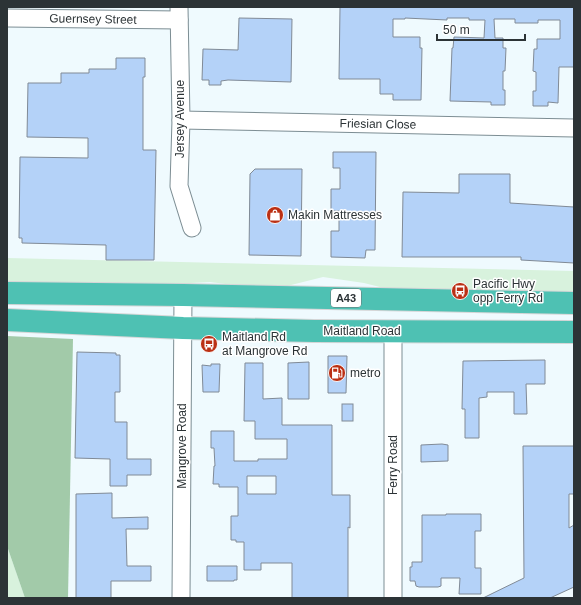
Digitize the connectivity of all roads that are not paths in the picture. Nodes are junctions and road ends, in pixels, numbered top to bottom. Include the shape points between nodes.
1 (179, 14) edge
2 (7, 18) edge
3 (181, 120) junction
4 (574, 128) edge
5 (192, 228) dead end
6 (7, 293) edge
7 (184, 295) junction
8 (574, 303) edge
9 (7, 320) edge
10 (183, 328) junction
11 (393, 331) junction
12 (574, 332) edge
13 (181, 598) edge
14 (392, 598) edge

1 - 2 street, Guernsey Street
1 - 3 street, Jersey Avenue
3 - 4 street, Friesian Close
3 - 5 street, Jersey Avenue via 179,186
6 - 7 highway, A43
7 - 8 highway, A43
7 - 10 street, Mangrove Road
9 - 10 highway, Maitland Road
10 - 11 highway, Maitland Road
10 - 13 street, Mangrove Road
11 - 12 highway, Maitland Road
11 - 14 street, Ferry Road

